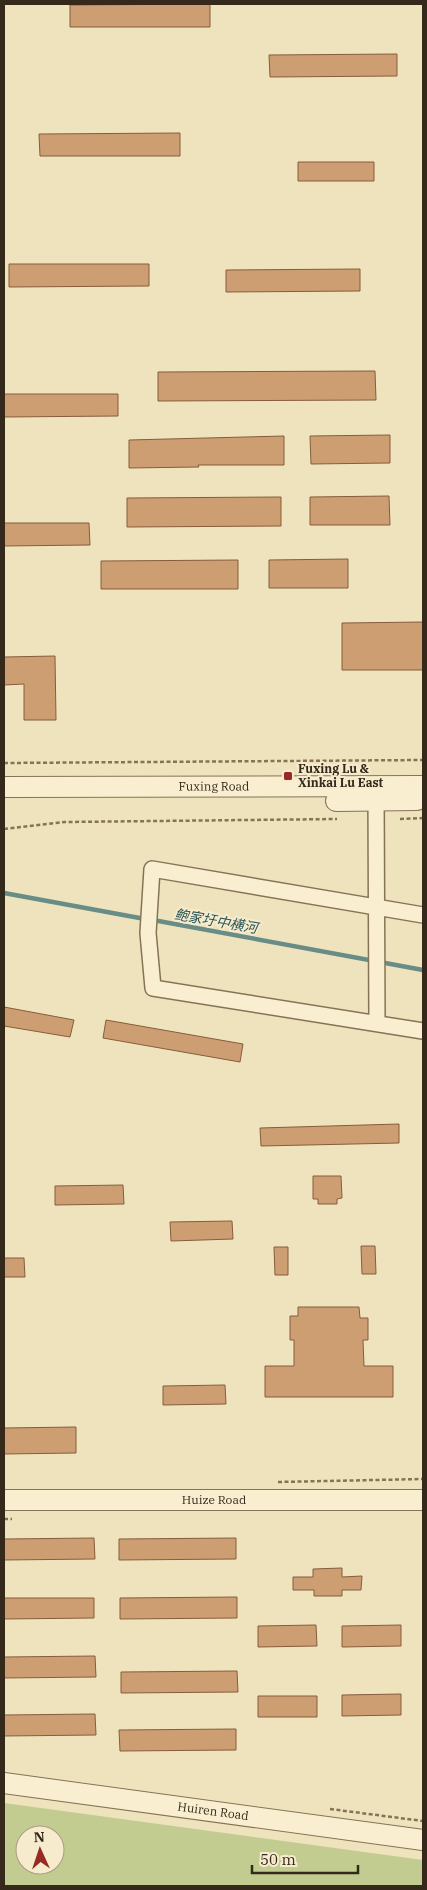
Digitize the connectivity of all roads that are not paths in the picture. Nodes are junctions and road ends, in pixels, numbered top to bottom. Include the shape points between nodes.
1 (423, 786) edge
2 (4, 787) edge
3 (376, 794) junction
4 (423, 800) edge
5 (4, 801) edge
6 (375, 907) junction
7 (423, 915) edge
8 (376, 1023) junction
9 (423, 1031) edge
10 (4, 1500) edge
11 (423, 1500) edge
12 (4, 1783) edge
13 (423, 1840) edge

1 - 3 street, Fuxing Road
2 - 3 street, Fuxing Road via 288,788
3 - 4 street, Fuxing Road
3 - 5 street, Fuxing Road
3 - 6 street
6 - 7 street
6 - 8 street
6 - 8 street via 152,869 148,934 153,988
8 - 9 street
10 - 11 street, Huize Road
12 - 13 street, Huiren Road

